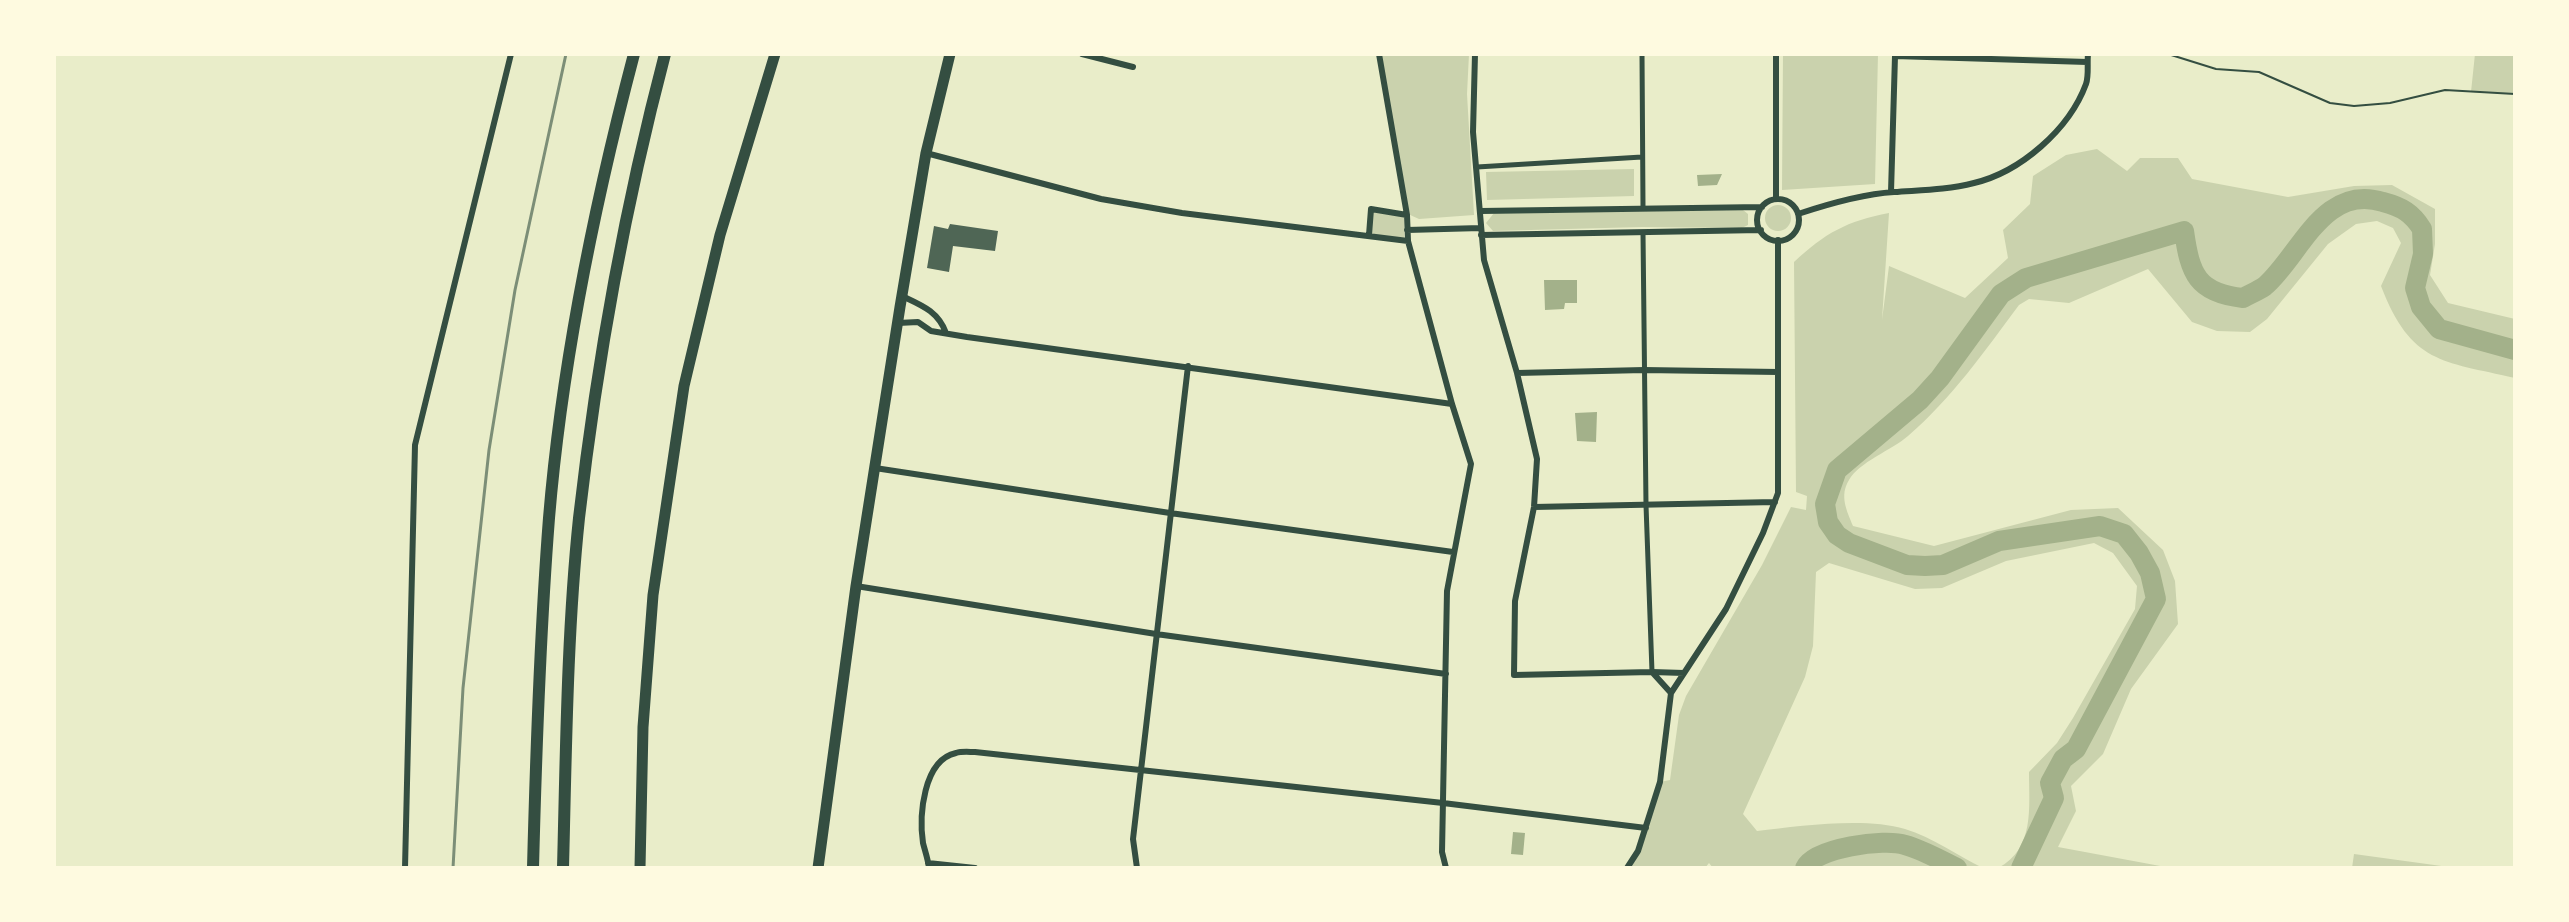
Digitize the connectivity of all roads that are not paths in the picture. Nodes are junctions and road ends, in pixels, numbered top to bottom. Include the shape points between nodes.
1 (511, 54) edge
2 (634, 54) edge
3 (665, 54) edge
4 (775, 54) edge
5 (950, 54) edge
6 (1082, 54) edge
7 (1379, 54) edge
8 (1475, 54) edge
9 (1642, 54) edge
10 (1776, 54) edge
11 (1895, 55) edge
12 (2087, 58) edge
13 (1133, 67) dead end
14 (926, 153) junction
15 (1642, 157) junction
16 (1477, 167) junction
17 (1891, 192) junction
18 (1776, 199) junction
19 (1643, 207) junction
20 (1762, 207) junction
21 (1481, 211) junction
22 (1798, 214) junction
23 (1407, 215) junction
24 (1407, 230) junction
25 (1761, 230) junction
26 (1481, 232) junction
27 (1643, 233) junction
28 (1369, 235) junction
29 (1778, 240) junction
30 (1408, 241) junction
31 (902, 296) junction
32 (898, 323) junction
33 (946, 333) junction
34 (1188, 366) junction
35 (1644, 370) junction
36 (1778, 372) junction
37 (1517, 373) junction
38 (1452, 404) junction
39 (875, 468) junction
40 (1775, 502) junction
41 (1646, 505) junction
42 (1534, 507) junction
43 (1170, 513) junction
44 (1453, 552) junction
45 (856, 586) junction
46 (1156, 634) junction
47 (1652, 672) junction
48 (1684, 673) junction
49 (1446, 674) junction
50 (1671, 693) junction
51 (1141, 770) junction
52 (1443, 803) junction
53 (1646, 828) junction
54 (929, 865) edge
55 (405, 868) edge
56 (533, 868) edge
57 (563, 868) edge
58 (640, 868) edge
59 (818, 868) edge
60 (975, 868) edge
61 (1137, 868) edge
62 (1446, 868) edge
63 (1627, 868) edge

1 - 55 street via 415,445
2 - 56 highway via 607,155 574,324 550,515
3 - 57 highway via 604,328 579,520
4 - 58 highway via 720,235 684,386 653,595
5 - 14 highway
6 - 13 street
7 - 23 street
8 - 16 street
9 - 15 street
10 - 18 street
11 - 12 street
11 - 17 street
12 - 17 street via 2087,81 2074,108 2050,138 2017,164 1977,183
14 - 28 street via 1101,199
14 - 31 highway
15 - 16 street
15 - 19 street
16 - 21 street
17 - 22 street
18 - 20 street
18 - 22 street via 1787,201
19 - 20 street
19 - 21 street
20 - 25 street
21 - 26 street
22 - 29 street via 1794,233
23 - 24 street
23 - 28 street via 1371,209
24 - 26 street
24 - 30 street
25 - 27 street
25 - 29 street
26 - 27 street
26 - 37 street via 1484,260
27 - 35 street
28 - 30 street
29 - 36 street
30 - 38 street
31 - 32 highway
31 - 33 street via 936,315
32 - 33 street via 918,322
32 - 39 highway
33 - 34 street
34 - 38 street
34 - 43 street
35 - 36 street
35 - 37 street
35 - 41 street
36 - 40 street
37 - 42 street via 1537,459
38 - 44 street via 1471,464
39 - 43 street
39 - 45 highway
40 - 41 street
40 - 48 street via 1726,609
41 - 42 street
41 - 47 street
42 - 47 street via 1515,601 1514,675
43 - 44 street
43 - 46 street
44 - 49 street
45 - 46 street
45 - 59 highway
46 - 49 street
46 - 51 street
47 - 48 street
47 - 50 street
48 - 50 street
49 - 52 street
50 - 53 street via 1660,782
51 - 52 street
51 - 54 street via 954,753 937,764 929,779 923,828
51 - 61 street via 1133,839
52 - 53 street
52 - 62 street
53 - 63 street
54 - 60 street

